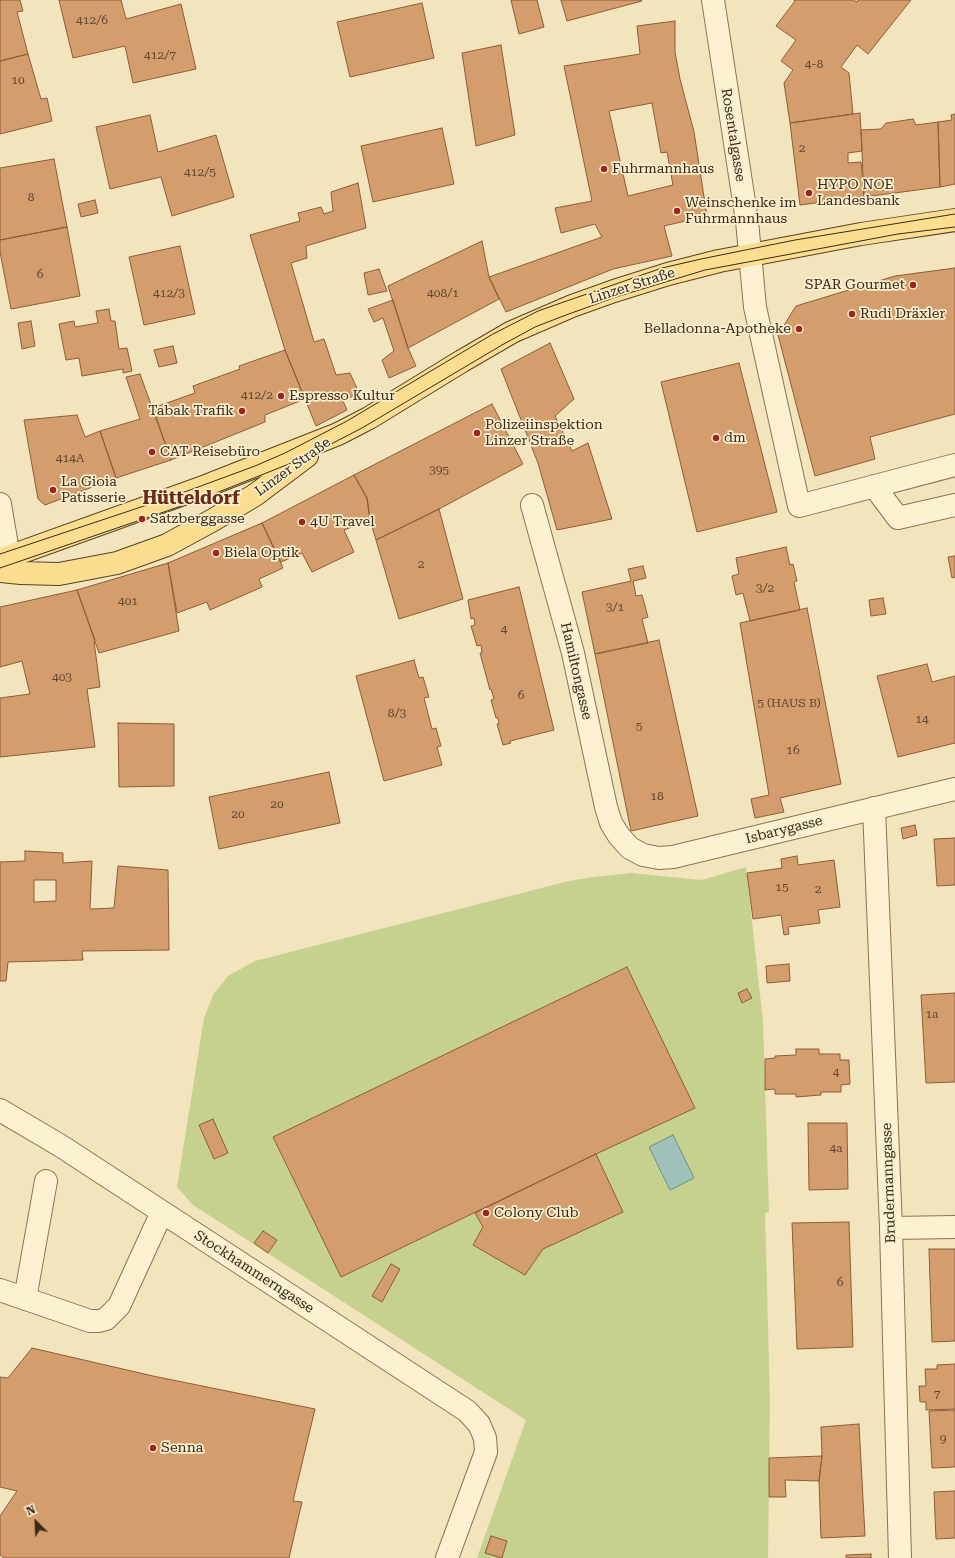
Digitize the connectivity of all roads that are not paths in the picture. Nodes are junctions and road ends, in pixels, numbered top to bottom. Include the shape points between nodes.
1 (713, 0) edge
2 (955, 220) edge
3 (750, 255) junction
4 (338, 434) junction
5 (955, 465) edge
6 (874, 486) junction
7 (0, 504) edge
8 (955, 504) edge
9 (532, 505) dead end
10 (3, 563) edge
11 (955, 789) edge
12 (874, 808) junction
13 (619, 836) joint
14 (0, 1110) edge
15 (46, 1181) dead end
16 (162, 1212) junction
17 (955, 1227) edge
18 (891, 1228) junction
19 (0, 1290) edge
20 (26, 1299) junction
21 (447, 1558) edge
22 (900, 1558) edge

1 - 3 street, Rosentalgasse
2 - 3 main road, Linzer Straße via 861,234
3 - 4 main road, Linzer Straße via 714,262 614,290 541,319 480,350
3 - 6 street, Rosentalgasse via 754,307 799,506
4 - 10 main road, Linzer Straße
4 - 10 main road, Linzer Straße via 255,496 167,545 117,563 60,574 21,573
5 - 6 street
6 - 8 street via 898,518
7 - 10 street
9 - 13 street, Hamiltongasse via 573,653 606,808
11 - 12 street, Isbarygasse
12 - 13 street, Isbarygasse via 673,858 643,855 630,848
12 - 18 street, Brudermanngasse
14 - 16 street, Stockhammerngasse via 61,1146
15 - 20 street
16 - 20 street via 118,1306 106,1319 90,1321
16 - 21 street, Stockhammerngasse via 467,1411 479,1424 485,1438 486,1452
17 - 18 street
18 - 22 street, Brudermanngasse
19 - 20 street

